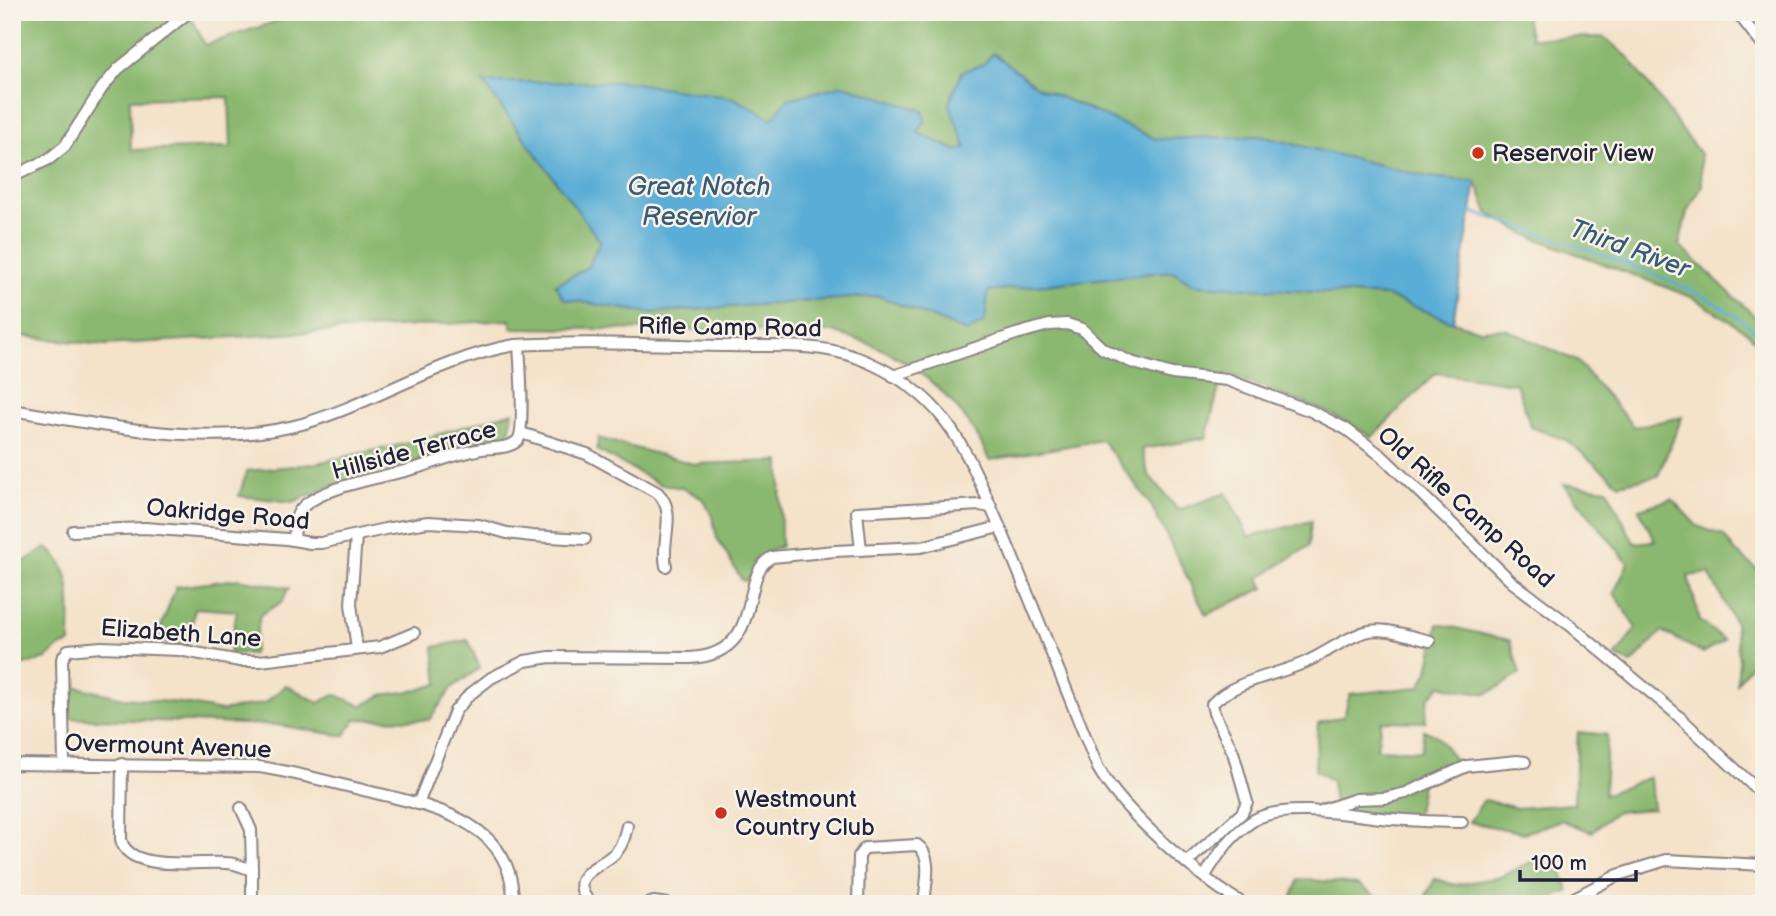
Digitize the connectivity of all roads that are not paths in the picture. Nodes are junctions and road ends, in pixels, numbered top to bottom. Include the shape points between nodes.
1 (189, 12) edge
2 (1737, 12) edge
3 (1764, 47) edge
4 (12, 177) edge
5 (519, 345) junction
6 (893, 376) junction
7 (12, 410) edge
8 (521, 433) junction
9 (990, 507) junction
10 (999, 527) junction
11 (73, 531) dead end
12 (356, 536) junction
13 (585, 539) dead end
14 (293, 540) junction
15 (861, 550) junction
16 (666, 566) dead end
17 (414, 633) dead end
18 (1430, 641) dead end
19 (357, 649) junction
20 (1525, 762) dead end
21 (64, 763) junction
22 (12, 764) edge
23 (122, 764) junction
24 (1764, 796) edge
25 (418, 804) junction
26 (242, 808) dead end
27 (1317, 812) junction
28 (1462, 822) dead end
29 (626, 825) dead end
30 (1228, 833) junction
31 (1187, 862) junction
32 (1764, 865) edge
33 (252, 870) junction
34 (1205, 876) junction
35 (252, 904) edge
36 (513, 904) edge
37 (591, 904) edge
38 (648, 904) edge
39 (668, 904) edge
40 (858, 904) edge
41 (924, 904) edge
42 (1244, 904) edge
43 (1563, 904) edge

1 - 4 street via 118,69 65,146
2 - 3 street
5 - 6 street, Rifle Camp Road via 811,347 856,357
5 - 7 street, Rifle Camp Road via 480,352 302,424 255,433 149,430
5 - 8 street, Hillside Terrace
6 - 9 street, Rifle Camp Road via 926,400 948,426
6 - 24 street, Old Rifle Camp Road via 1016,334 1067,324 1131,362 1227,380 1322,416 1383,457 1512,582 1677,715
8 - 14 street, Hillside Terrace via 512,445 447,457 317,498 298,513
8 - 16 street via 587,454 658,493 668,508
9 - 10 street, Rifle Camp Road
9 - 15 street via 857,512
10 - 15 street via 936,545
10 - 31 street, Rifle Camp Road via 1098,768 1132,812
11 - 14 street, Oakridge Road via 145,528
12 - 13 street, Oakridge Road via 449,522 508,533
12 - 14 street, Oakridge Road via 321,543
12 - 19 street via 351,604
15 - 25 street via 767,560 757,575 742,627 709,656 550,657 525,662 480,686 451,719
17 - 19 street, Elizabeth Lane via 380,647
18 - 30 street via 1366,631 1305,663 1217,698 1212,704 1214,713 1233,752 1247,802
19 - 21 street, Elizabeth Lane via 260,661 165,649 68,650 62,659
20 - 27 street via 1466,766 1406,793 1356,799
21 - 22 street, Overmount Avenue
21 - 23 street, Overmount Avenue
23 - 25 street, Overmount Avenue via 259,767
23 - 33 street via 122,845 130,855 143,861 229,863
25 - 36 street, Overmount Avenue via 440,810 484,834 508,865
26 - 33 street via 251,830
27 - 28 street
27 - 30 street via 1271,814
29 - 37 street via 616,853 585,876 584,896
30 - 31 street
30 - 34 street
31 - 34 street, Rifle Camp Road
32 - 43 street via 1666,860 1618,875
33 - 35 street
34 - 42 street, Rifle Camp Road
38 - 39 street
40 - 41 street via 859,856 865,848 917,845 927,858

